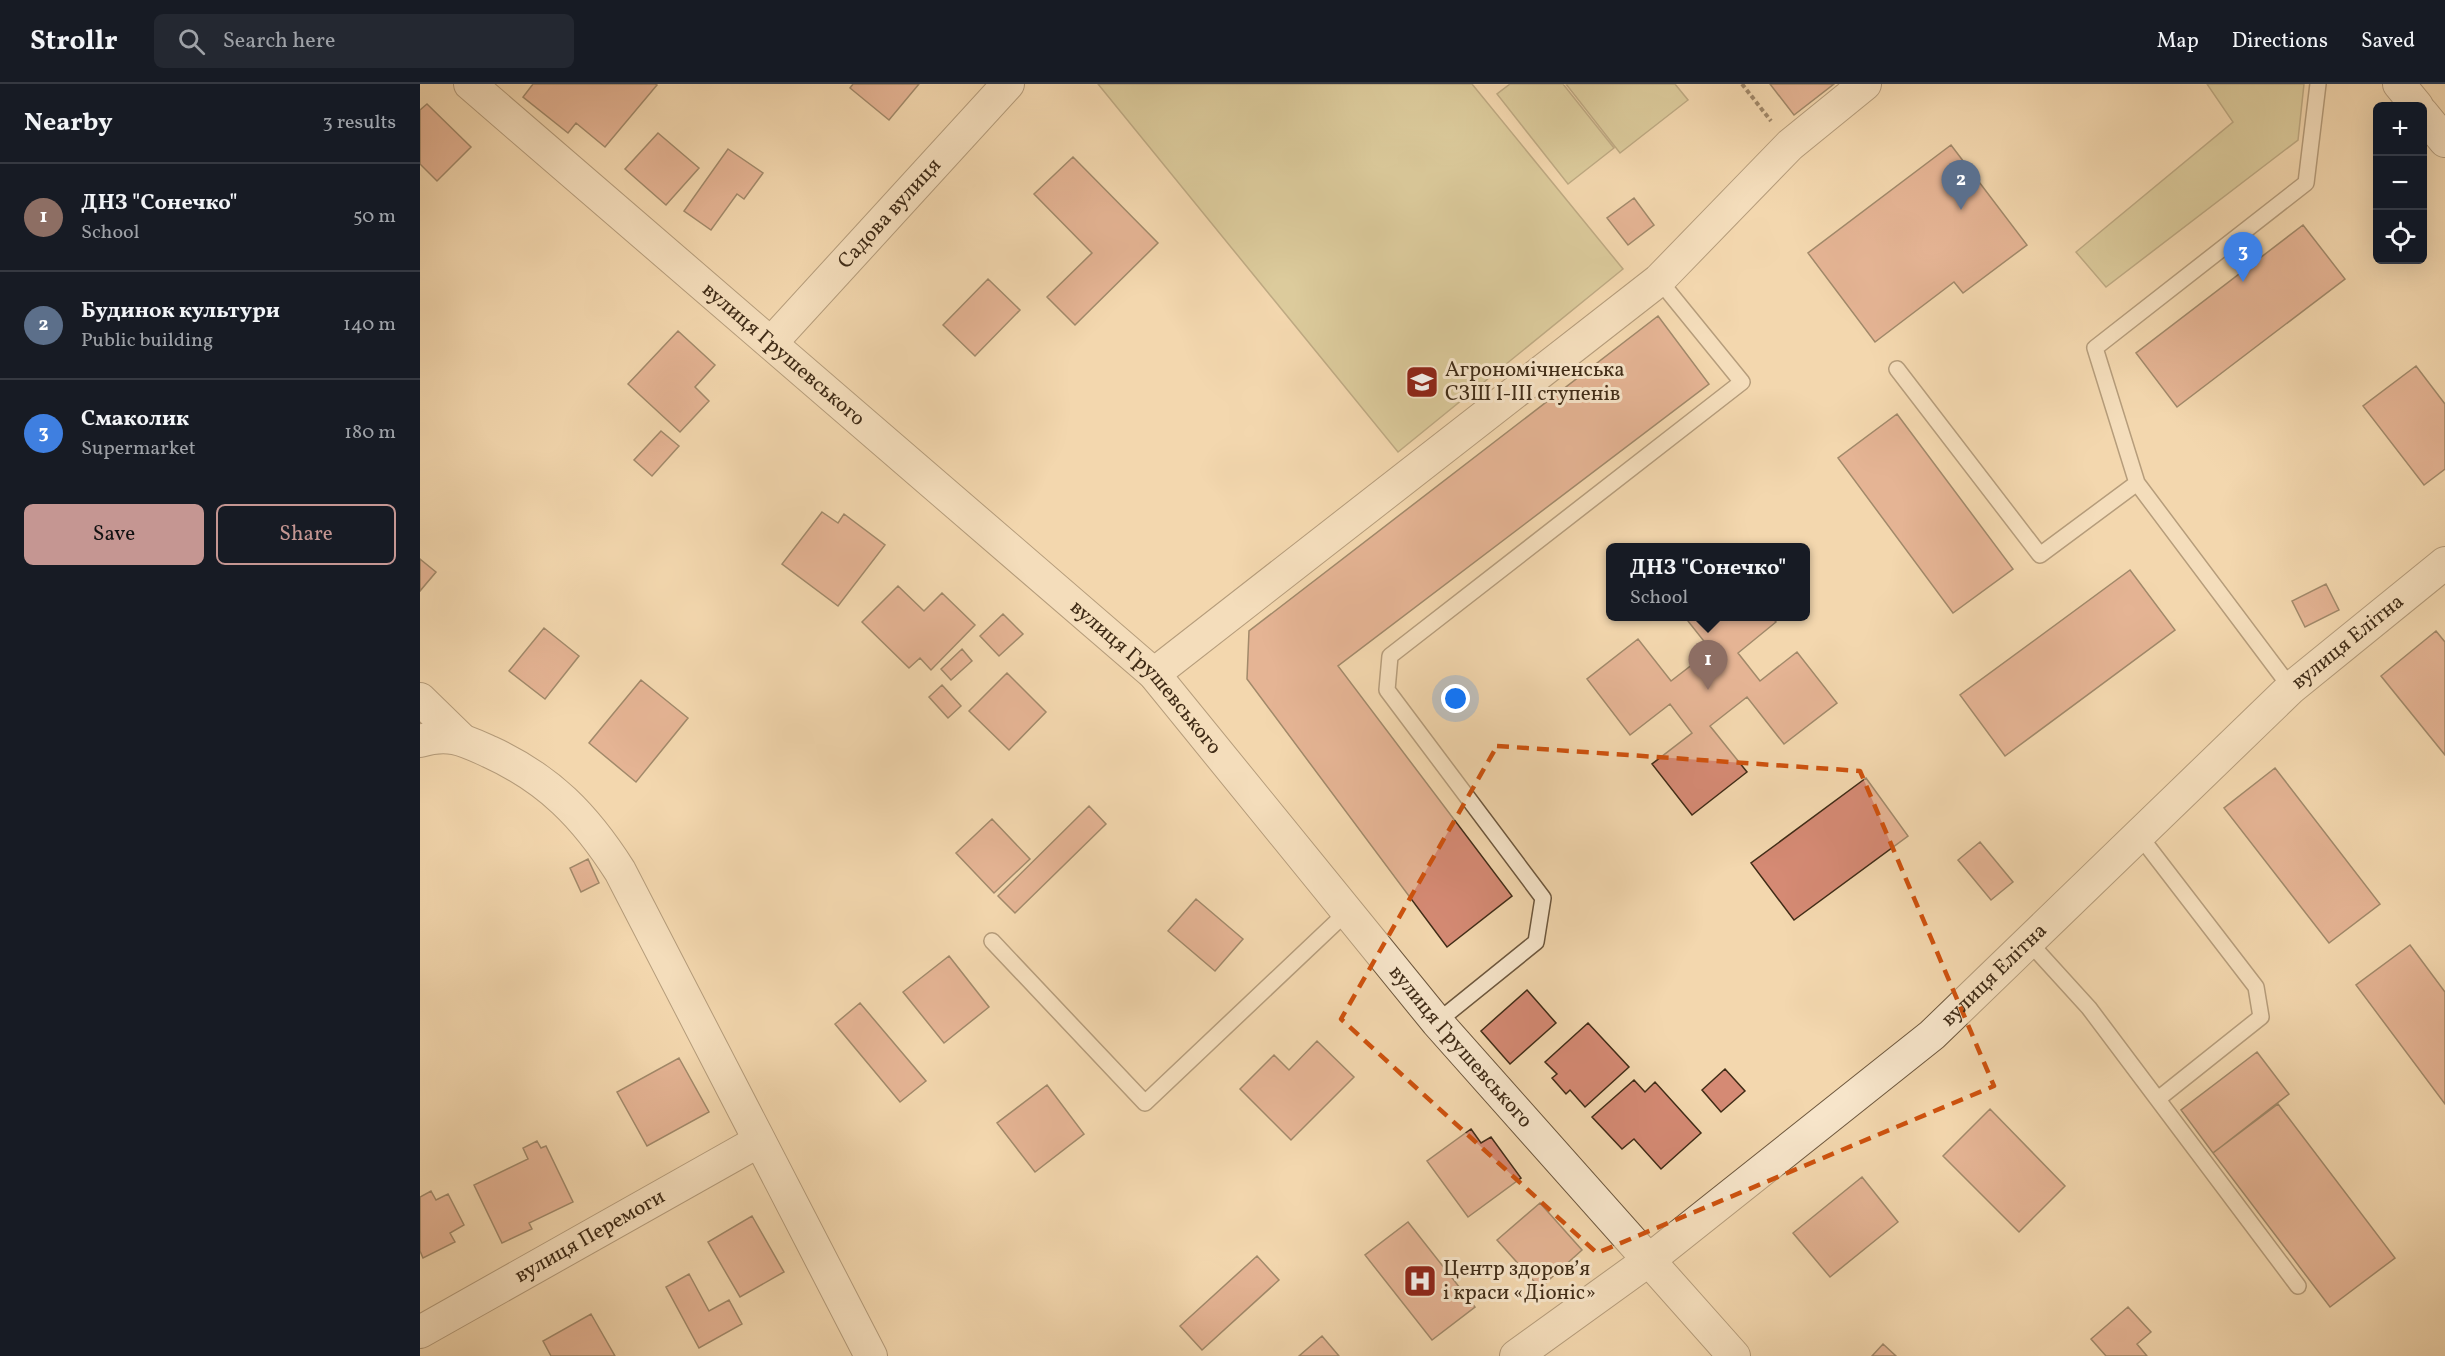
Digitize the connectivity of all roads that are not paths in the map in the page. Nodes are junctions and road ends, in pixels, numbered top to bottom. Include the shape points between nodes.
1 (470, 84) edge
2 (1008, 84) edge
3 (1865, 84) edge
4 (2318, 84) edge
5 (2399, 84) edge
6 (2414, 102) edge
7 (2427, 119) edge
8 (2445, 141) edge
9 (1659, 280) junction
10 (772, 342) junction
11 (1898, 369) dead end
12 (2137, 483) junction
13 (2445, 563) edge
14 (1154, 674) junction
15 (2291, 688) junction
16 (420, 699) edge
17 (460, 738) junction
18 (420, 741) edge
19 (2139, 835) junction
20 (1348, 911) junction
21 (992, 941) dead end
22 (2029, 942) junction
23 (1437, 1022) junction
24 (2158, 1099) junction
25 (759, 1141) junction
26 (1649, 1260) junction
27 (2298, 1286) dead end
28 (420, 1332) edge
29 (871, 1356) edge
30 (1516, 1356) edge
31 (1734, 1356) edge

1 - 10 street, вулиця Грушевського
2 - 10 street, Садова вулиця
3 - 9 street via 1790,145
4 - 12 lane via 2306,183 2096,348
5 - 6 street
7 - 8 street
9 - 14 street
9 - 23 lane via 1742,382 1390,656 1387,690 1543,898 1536,942
10 - 14 street, вулиця Грушевського
11 - 12 lane via 2040,555
12 - 15 lane
13 - 15 street, вулиця Елітна
14 - 20 street, вулиця Грушевського
15 - 19 street, вулиця Елітна
16 - 17 street
17 - 18 street
17 - 25 street via 521,766 578,813 601,842 620,871
19 - 22 street, вулиця Елітна
19 - 24 lane via 2256,987 2261,1017
20 - 21 lane via 1145,1103
20 - 23 street, вулиця Грушевського
22 - 24 lane via 2089,1008
22 - 26 street, вулиця Елітна via 1932,1035
23 - 26 street, вулиця Грушевського
24 - 27 lane
25 - 28 street, вулиця Перемоги
25 - 29 street
26 - 30 street, вулиця Елітна
26 - 31 street, вулиця Грушевського

